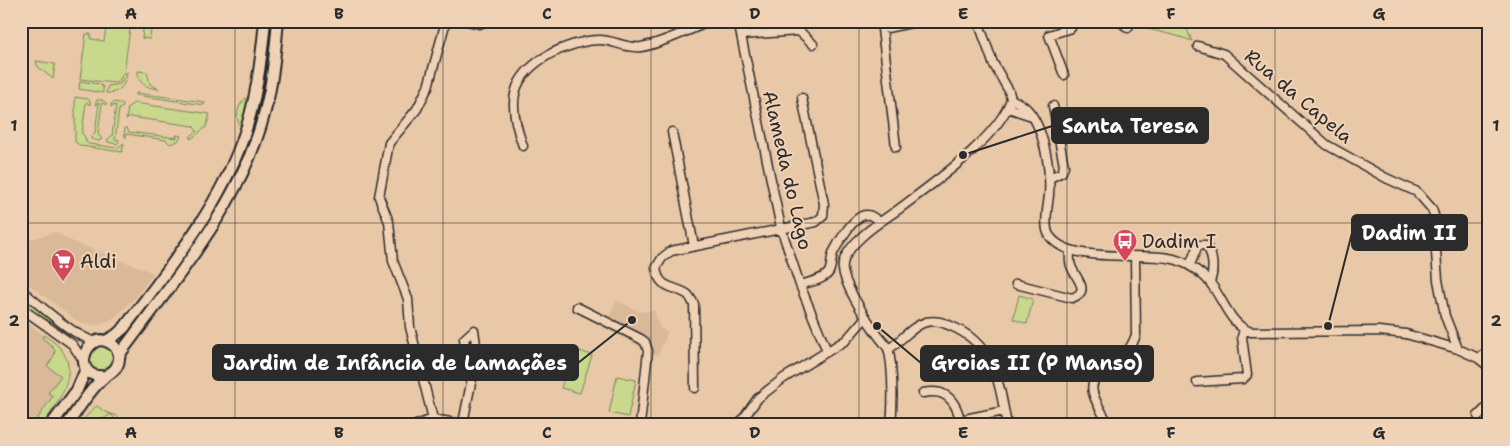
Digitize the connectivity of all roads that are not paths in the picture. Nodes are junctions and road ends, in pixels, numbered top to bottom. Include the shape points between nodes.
1 (265, 21) edge
2 (278, 21) edge
3 (446, 21) edge
4 (468, 21) edge
5 (487, 21) edge
6 (712, 21) edge
7 (738, 21) edge
8 (922, 21) edge
9 (978, 21) edge
10 (1070, 21) edge
11 (1120, 21) edge
12 (1129, 21) edge
13 (741, 35) junction
14 (813, 44) dead end
15 (1198, 46) dead end
16 (1064, 75) dead end
17 (802, 98) dead end
18 (1011, 99) junction
19 (1053, 106) dead end
20 (1008, 108) junction
21 (1033, 117) junction
22 (672, 132) dead end
23 (523, 146) dead end
24 (896, 147) dead end
25 (1050, 178) junction
26 (879, 222) junction
27 (781, 228) junction
28 (694, 246) junction
29 (1070, 250) junction
30 (1135, 257) junction
31 (1190, 265) junction
32 (1210, 282) junction
33 (1016, 284) dead end
34 (800, 285) junction
35 (21, 290) edge
36 (577, 307) dead end
37 (21, 308) edge
38 (866, 317) junction
39 (1244, 329) junction
40 (106, 341) junction
41 (95, 342) junction
42 (1458, 349) junction
43 (889, 350) junction
44 (827, 351) junction
45 (1489, 351) edge
46 (119, 357) junction
47 (1478, 358) junction
48 (85, 364) junction
49 (1489, 367) edge
50 (106, 376) junction
51 (472, 378) junction
52 (1197, 382) dead end
53 (695, 388) dead end
54 (923, 393) dead end
55 (1489, 405) edge
56 (1004, 411) junction
57 (1478, 416) dead end
58 (433, 418) junction
59 (960, 423) edge
60 (466, 424) edge
61 (51, 425) edge
62 (67, 425) edge
63 (416, 425) edge
64 (640, 425) edge
65 (739, 425) edge
66 (890, 425) edge
67 (1007, 425) edge
68 (1109, 425) edge

1 - 40 main road via 251,110 224,185 200,225 124,328
2 - 46 main road via 265,113 234,193 203,242
3 - 58 street via 428,87 417,109 389,142 379,197 389,222 393,261 408,299 410,327
4 - 5 street via 479,24
6 - 23 street via 648,45 630,47 607,40 591,40 546,57 524,74 516,89 516,123
7 - 13 street, Alameda do Lago
8 - 24 street via 882,29
9 - 18 street via 993,63
10 - 16 street via 1071,28 1049,35
11 - 12 street via 1128,28
13 - 14 street via 799,32
13 - 27 street, Alameda do Lago
15 - 42 street, Rua da Capela via 1224,54 1327,145 1417,192 1432,209 1437,225 1438,280 1445,316
17 - 27 street via 824,204 822,216 816,222
18 - 20 street
18 - 21 street via 1026,108
19 - 25 street via 1064,166 1062,172
20 - 21 street
20 - 26 street via 982,143
21 - 25 street via 1043,141
22 - 28 street
25 - 29 street via 1048,232 1060,246
26 - 34 street via 866,215 859,217 840,240 825,276
26 - 38 street via 855,243 843,263 843,276
27 - 28 street
27 - 34 street, Alameda do Lago
28 - 53 street via 670,251 656,268 661,282 688,295 694,304
29 - 30 street
29 - 33 street via 1070,265 1082,286 1078,296 1072,298
30 - 31 street via 1176,259
30 - 68 street via 1136,335 1124,355 1099,372 1092,392
31 - 32 street
31 - 32 street via 1198,245 1209,248
32 - 39 street via 1226,309
34 - 44 street, Alameda do Lago
35 - 41 street via 65,324
36 - 64 street via 641,339 647,346
37 - 48 street via 72,344
38 - 43 street
38 - 44 street via 846,340
39 - 42 street via 1252,332 1379,331 1406,334
39 - 52 street via 1242,337 1247,375 1243,379
40 - 41 main road
40 - 46 main road via 115,347
41 - 48 main road via 85,351
42 - 47 street
43 - 56 street via 920,324 939,321 958,329 979,345 994,366
43 - 66 street via 893,382
44 - 65 street via 758,398
45 - 47 street
46 - 50 main road via 117,367
47 - 49 street
48 - 50 main road via 93,375
48 - 61 main road via 77,390
50 - 62 main road via 94,387
51 - 51 street via 480,372 474,330 464,339
51 - 60 street
54 - 59 street via 943,394 957,408
55 - 57 street
56 - 59 street
56 - 67 street
58 - 60 street
58 - 63 street

